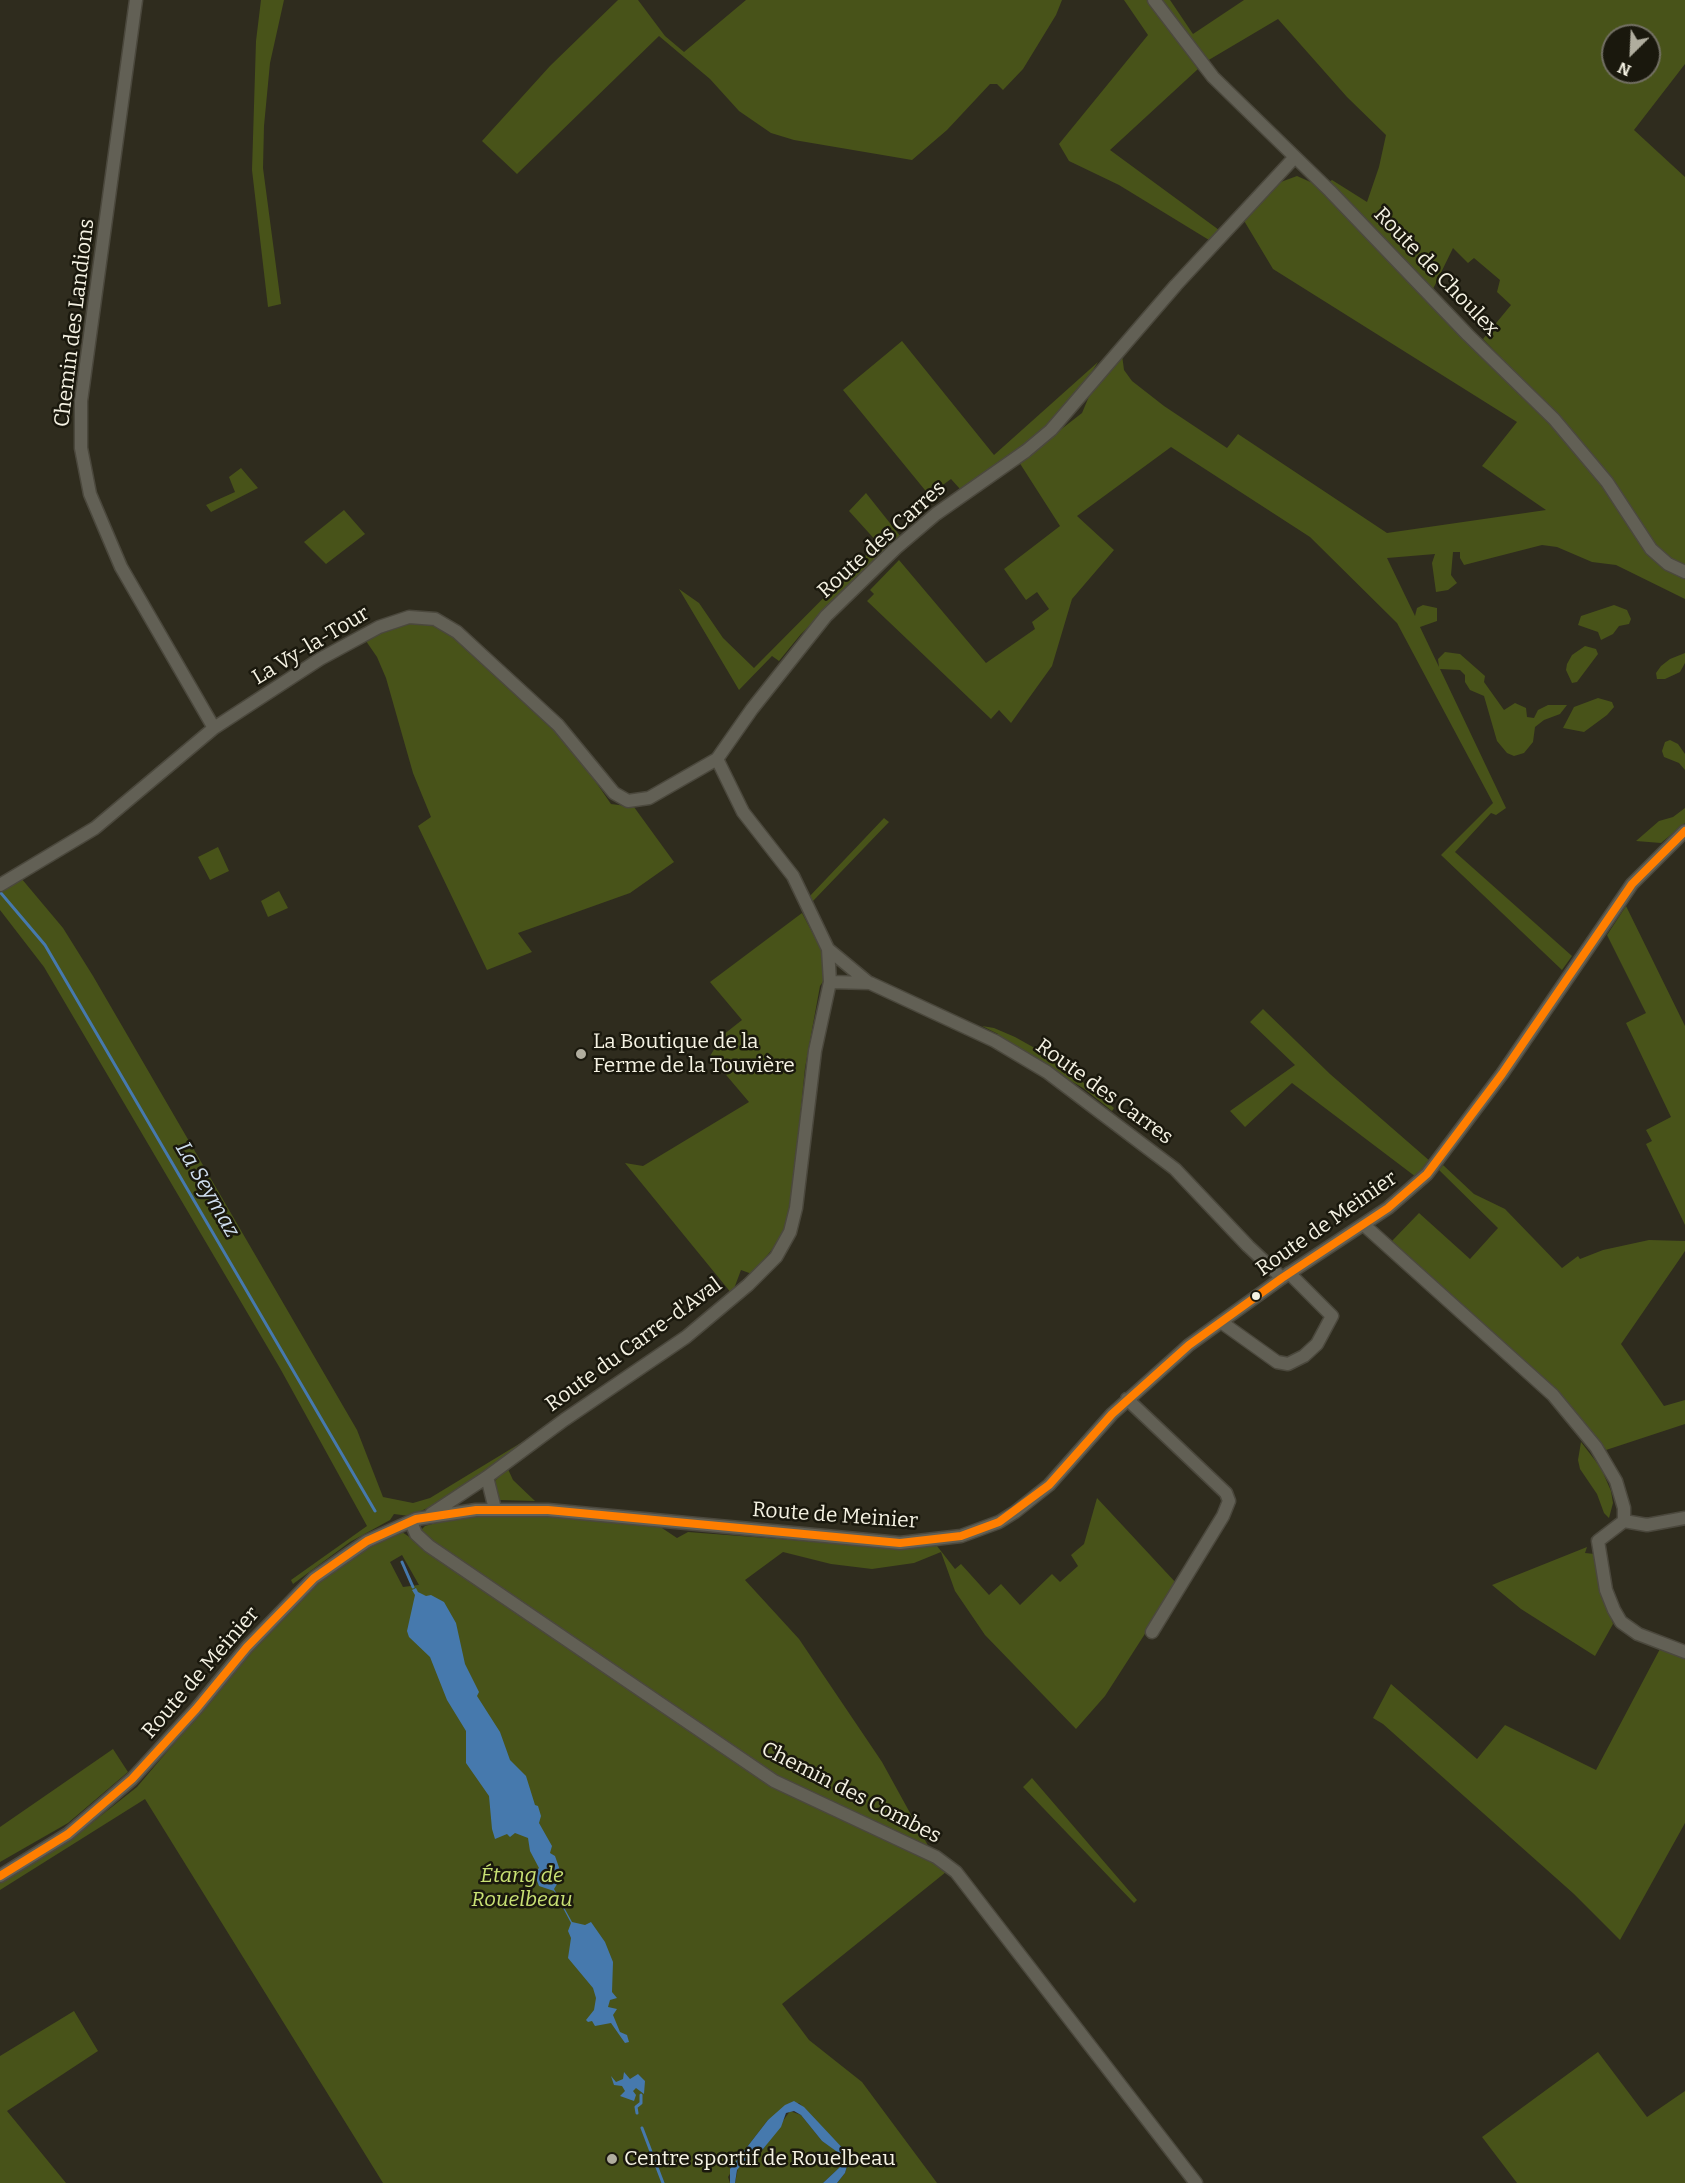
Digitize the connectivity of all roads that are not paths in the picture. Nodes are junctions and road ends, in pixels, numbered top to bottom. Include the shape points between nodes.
1 (136, 0) edge
2 (1154, 0) edge
3 (1294, 158) junction
4 (1685, 572) edge
5 (214, 728) junction
6 (717, 759) junction
7 (1685, 831) edge
8 (2, 884) edge
9 (828, 948) junction
10 (830, 982) junction
11 (870, 983) junction
12 (1364, 1225) junction
13 (1286, 1276) junction
14 (1221, 1322) junction
15 (1127, 1399) junction
16 (487, 1477) junction
17 (495, 1509) junction
18 (426, 1517) junction
19 (1685, 1518) edge
20 (1624, 1521) junction
21 (411, 1522) junction
22 (1152, 1632) dead end
23 (1685, 1652) edge
24 (0, 1876) edge
25 (1196, 2183) edge

1 - 5 street, Chemin des Landions via 81,401 81,448 90,494 121,567
2 - 3 street, Route de Choulex via 1213,77
3 - 4 street, Route de Choulex via 1554,419 1606,482 1651,549
3 - 6 street, Route des Carres via 1176,285 1051,430 936,514 826,616
5 - 6 street, La Vy-la-Tour via 348,642 392,622 424,616 457,632 558,726 607,787 623,799 649,798
5 - 8 street, La Vy-la-Tour via 105,821
6 - 9 street, Route des Carres via 743,812 792,876
7 - 12 street, Route de Meinier via 1632,884 1438,1161 1405,1195
9 - 10 street, Route des Carres
9 - 11 street, Route des Carres
10 - 11 street, Route des Carres
10 - 16 street, Route du Carre-d'Aval via 815,1051 796,1208 781,1249 748,1285 694,1331 564,1419
11 - 13 street, Route des Carres via 995,1041 1047,1071 1175,1169 1248,1246
12 - 13 street, Route de Meinier
12 - 20 street via 1553,1395 1596,1447 1616,1481
13 - 14 street, Route de Meinier
13 - 14 street, Route des Carres via 1332,1316 1317,1344 1304,1356 1288,1364 1277,1362
14 - 15 street, Route de Meinier
15 - 17 street, Route de Meinier via 1030,1502 985,1528 938,1541 876,1542 565,1511
15 - 22 street via 1226,1493 1229,1501 1224,1516
16 - 17 street
16 - 18 street, Route du Carre-d'Aval
17 - 18 street, Route de Meinier
18 - 21 street, Route de Meinier
19 - 20 street via 1647,1525
20 - 23 street via 1598,1541 1606,1590 1614,1611 1621,1622 1638,1634
21 - 24 street, Route de Meinier via 367,1540 314,1578 263,1629 132,1779 68,1834
21 - 25 street, Chemin des Combes via 416,1534 429,1546 774,1781 936,1857 956,1872

